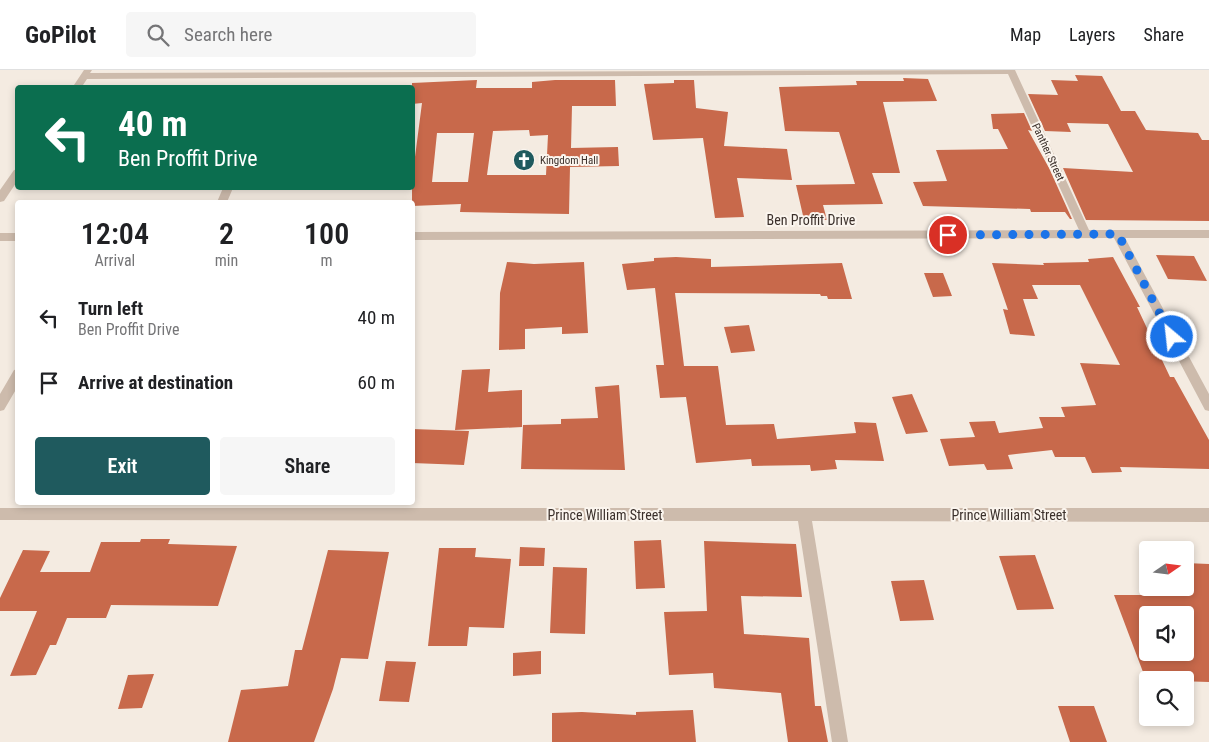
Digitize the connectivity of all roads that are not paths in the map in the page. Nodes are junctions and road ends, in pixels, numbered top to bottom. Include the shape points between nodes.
1 (1011, 71) edge
2 (86, 73) edge
3 (274, 73) edge
4 (78, 85) edge
5 (269, 85) edge
6 (15, 176) edge
7 (0, 198) edge
8 (1086, 234) junction
9 (1118, 234) junction
10 (1209, 234) edge
11 (415, 236) edge
12 (0, 237) edge
13 (15, 237) edge
14 (15, 379) edge
15 (0, 406) edge
16 (1209, 406) edge
17 (0, 514) edge
18 (804, 515) junction
19 (1209, 515) edge
20 (840, 742) edge

1 - 3 street
1 - 8 street, Panther Street
2 - 3 street
2 - 4 street
3 - 5 street
6 - 7 street
8 - 9 street, Ben Proffit Drive
8 - 11 street, Ben Proffit Drive
9 - 10 street, Ben Proffit Drive
9 - 16 street
12 - 13 street
14 - 15 street
17 - 18 street, Prince William Street
18 - 19 street, Prince William Street
18 - 20 street

